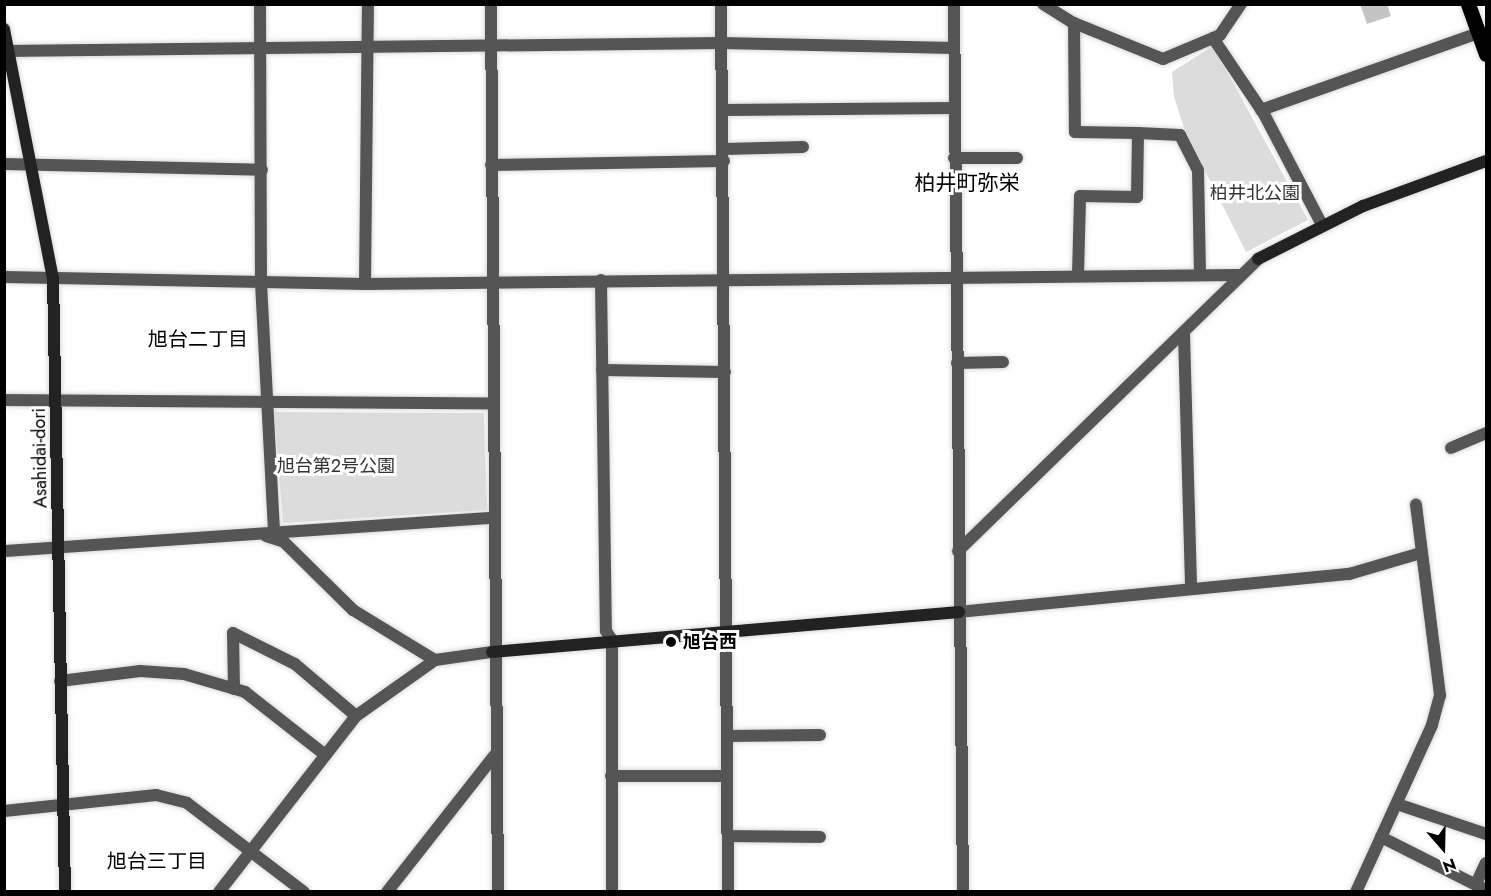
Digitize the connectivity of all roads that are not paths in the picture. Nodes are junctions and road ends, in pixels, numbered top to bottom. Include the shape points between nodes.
1 (260, 4) edge
2 (368, 4) edge
3 (491, 4) edge
4 (721, 4) edge
5 (954, 4) edge
6 (1241, 4) edge
7 (1468, 4) edge
8 (1044, 5) edge
9 (1074, 23) junction
10 (4, 29) edge
11 (1479, 33) junction
12 (1213, 38) junction
13 (721, 43) junction
14 (368, 47) junction
15 (954, 48) junction
16 (260, 50) junction
17 (492, 50) junction
18 (7, 51) edge
19 (1486, 54) edge
20 (953, 108) junction
21 (723, 110) junction
22 (1261, 110) junction
23 (1138, 133) junction
24 (803, 147) dead end
25 (724, 155) junction
26 (954, 158) junction
27 (1017, 158) dead end
28 (1486, 161) edge
29 (4, 164) edge
30 (31, 165) junction
31 (491, 165) junction
32 (262, 170) junction
33 (1322, 225) junction
34 (1200, 273) junction
35 (1078, 275) junction
36 (1238, 275) junction
37 (4, 277) edge
38 (53, 278) junction
39 (956, 278) junction
40 (601, 280) junction
41 (723, 280) junction
42 (490, 282) junction
43 (261, 283) junction
44 (366, 284) junction
45 (1184, 334) junction
46 (1003, 362) dead end
47 (957, 363) junction
48 (602, 370) junction
49 (725, 372) junction
50 (57, 398) junction
51 (4, 400) edge
52 (266, 402) junction
53 (490, 403) junction
54 (1486, 433) edge
55 (1451, 448) dead end
56 (1416, 505) dead end
57 (494, 518) junction
58 (268, 533) junction
59 (60, 549) junction
60 (4, 550) edge
61 (958, 551) junction
62 (1420, 554) junction
63 (1191, 589) junction
64 (959, 612) junction
65 (729, 630) junction
66 (612, 640) junction
67 (492, 652) junction
68 (435, 660) junction
69 (60, 681) junction
70 (234, 689) junction
71 (356, 716) junction
72 (820, 735) dead end
73 (727, 736) junction
74 (324, 754) junction
75 (495, 755) junction
76 (610, 776) junction
77 (727, 776) junction
78 (65, 804) junction
79 (1397, 804) junction
80 (4, 811) edge
81 (1486, 834) edge
82 (728, 836) junction
83 (820, 837) dead end
84 (1381, 837) junction
85 (250, 850) junction
86 (1486, 863) edge
87 (1481, 887) edge
88 (65, 891) edge
89 (219, 891) edge
90 (304, 891) edge
91 (387, 891) edge
92 (498, 891) edge
93 (612, 891) edge
94 (728, 891) edge
95 (963, 891) edge
96 (1356, 891) edge

1 - 16 street
2 - 14 street
3 - 17 street
4 - 13 street
5 - 15 street
6 - 12 street
7 - 11 main road
8 - 9 street
9 - 12 street via 1163,58
9 - 23 street via 1075,132
10 - 18 street, Asahidai-dori
11 - 19 main road
11 - 22 street
12 - 22 street
13 - 15 street
13 - 17 street
13 - 21 street
14 - 16 street
14 - 17 street
14 - 44 street
15 - 20 street
16 - 18 street
16 - 32 street
17 - 31 street
18 - 30 street, Asahidai-dori
20 - 21 street
20 - 26 street
21 - 25 street
22 - 33 street
23 - 34 street via 1180,135 1198,170
23 - 35 street via 1137,197 1080,196
24 - 25 street
25 - 31 street
25 - 41 street
26 - 27 street
26 - 39 street
28 - 33 street
29 - 30 street
30 - 32 street
30 - 38 street, Asahidai-dori
31 - 42 street
32 - 43 street
33 - 36 street via 1258,259
34 - 35 street
34 - 36 street
35 - 39 street
36 - 45 street
37 - 38 street
38 - 43 street
38 - 50 street, Asahidai-dori
39 - 41 street
39 - 47 street
40 - 41 street
40 - 42 street
40 - 48 street
41 - 49 street
42 - 44 street
42 - 53 street
43 - 44 street
43 - 52 street
45 - 61 street
45 - 63 street
46 - 47 street
47 - 61 street
48 - 49 street
48 - 66 street via 606,631
49 - 65 street
50 - 51 street
50 - 52 street
50 - 59 street, Asahidai-dori
52 - 53 street
52 - 58 street
53 - 57 street
54 - 55 street
56 - 62 street
57 - 58 street
57 - 67 street
58 - 59 street
58 - 68 street via 284,542 353,610
59 - 60 street
59 - 69 street, Asahidai-dori
61 - 64 street
62 - 63 street via 1349,574
62 - 79 street via 1440,695
63 - 64 street
64 - 65 street
64 - 95 street
65 - 66 street
65 - 73 street
66 - 67 street
66 - 76 street
67 - 68 street
67 - 75 street
68 - 71 street
69 - 70 street via 140,671 184,674
69 - 78 street, Asahidai-dori
70 - 71 street via 233,633 295,664
70 - 74 street via 271,708
71 - 74 street
72 - 73 street
73 - 77 street
74 - 85 street
75 - 91 street
75 - 92 street
76 - 77 street
76 - 93 street
77 - 82 street
78 - 80 street
78 - 85 street via 156,795 187,803
78 - 88 street, Asahidai-dori
79 - 81 street
79 - 84 street
82 - 83 street
82 - 94 street
84 - 87 street
84 - 96 street
85 - 89 street
85 - 90 street
86 - 87 street

